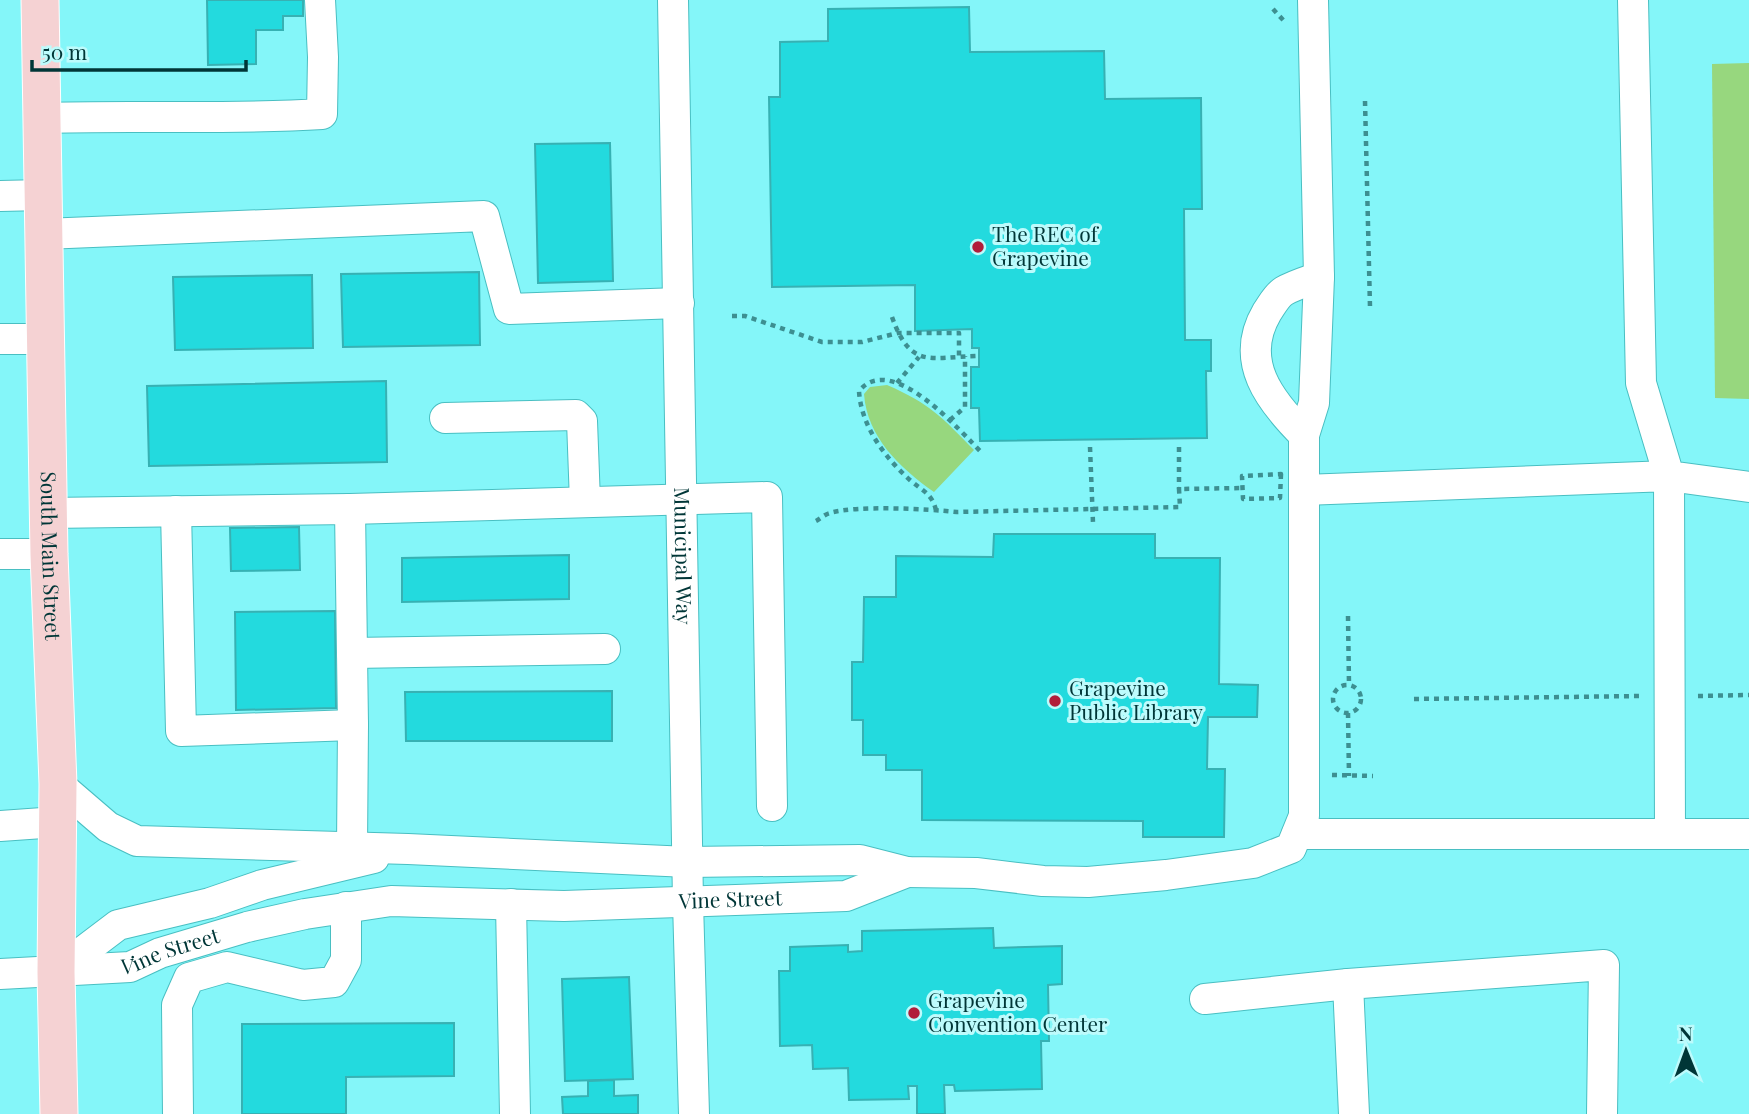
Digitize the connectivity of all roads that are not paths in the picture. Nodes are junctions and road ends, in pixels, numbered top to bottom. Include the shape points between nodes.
1 (40, 0) edge
2 (320, 0) edge
3 (673, 0) edge
4 (1313, 0) edge
5 (1633, 0) edge
6 (41, 118) junction
7 (43, 195) junction
8 (0, 196) edge
9 (44, 234) junction
10 (1319, 277) junction
11 (679, 303) junction
12 (0, 339) edge
13 (45, 339) junction
14 (445, 418) dead end
15 (1304, 435) junction
16 (1668, 476) junction
17 (1749, 487) edge
18 (1304, 490) junction
19 (682, 499) junction
20 (585, 502) junction
21 (350, 509) junction
22 (176, 511) junction
23 (48, 513) junction
24 (0, 554) edge
25 (49, 554) junction
26 (605, 649) dead end
27 (352, 653) junction
28 (354, 725) junction
29 (58, 784) junction
30 (772, 806) dead end
31 (57, 822) junction
32 (0, 826) edge
33 (1297, 834) junction
34 (1670, 834) junction
35 (1749, 834) edge
36 (352, 848) junction
37 (408, 849) junction
38 (688, 862) junction
39 (907, 872) junction
40 (688, 902) junction
41 (511, 904) junction
42 (346, 907) junction
43 (57, 972) junction
44 (0, 974) edge
45 (1348, 984) junction
46 (1205, 999) dead end
47 (59, 1114) edge
48 (178, 1114) edge
49 (515, 1114) edge
50 (694, 1114) edge
51 (1354, 1114) edge
52 (1602, 1114) edge

1 - 6 main road, South Main Street
2 - 6 street via 322,114
3 - 11 street, Municipal Way
4 - 10 street
5 - 16 street via 1641,383
6 - 7 main road, South Main Street
7 - 8 street
7 - 9 main road, South Main Street
9 - 11 street via 484,216 509,309
9 - 13 main road, South Main Street
10 - 15 street via 1314,403
10 - 15 street via 1282,292 1263,320 1255,345 1258,373 1279,410
11 - 19 street, Municipal Way
12 - 13 street
13 - 23 main road, South Main Street
14 - 20 street via 576,415 582,421
15 - 18 street
16 - 17 street
16 - 18 street
16 - 34 street
18 - 33 street via 1304,816
19 - 20 street
19 - 30 street via 767,497
19 - 38 street, Municipal Way
20 - 21 street
21 - 22 street
21 - 27 street
22 - 23 street
22 - 28 street via 181,731
23 - 25 main road, South Main Street
24 - 25 street
25 - 29 main road, South Main Street
26 - 27 street
27 - 28 street
28 - 36 street
29 - 31 main road, South Main Street
29 - 36 street, Vine Street via 108,827 137,841
31 - 32 street
31 - 43 main road, South Main Street
33 - 34 street
33 - 39 street via 1291,848 1253,863 1166,875 1088,882
34 - 35 street
36 - 37 street, Vine Street
37 - 38 street, Vine Street
37 - 43 street, Vine Street via 118,925
38 - 39 street, Vine Street via 860,860
38 - 40 street, Municipal Way
39 - 40 street, Vine Street via 846,896
40 - 41 street, Vine Street
40 - 50 street, Municipal Way
41 - 42 street, Vine Street via 391,901
41 - 49 street
42 - 43 street, Vine Street via 247,927 160,953 130,967
42 - 48 street via 346,960 334,982 303,985 227,967 189,978 177,1005
43 - 44 street, Vine Street
43 - 47 main road, South Main Street
45 - 46 street
45 - 51 street
45 - 52 street via 1604,965

